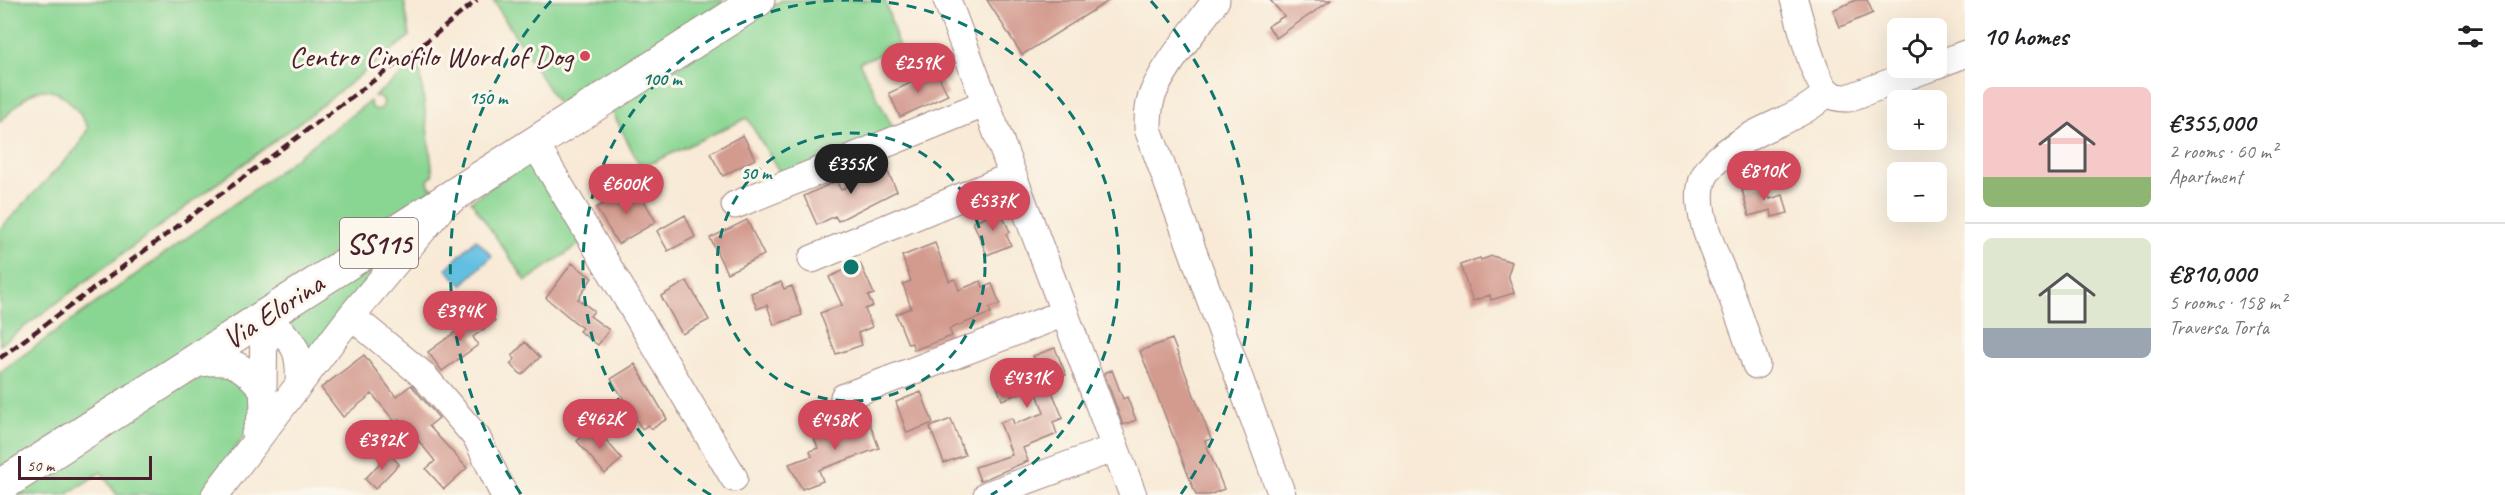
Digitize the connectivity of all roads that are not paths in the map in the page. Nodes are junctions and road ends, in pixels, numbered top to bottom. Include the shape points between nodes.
1 (758, 0) edge
2 (947, 0) edge
3 (1216, 0) edge
4 (1794, 0) edge
5 (1965, 54) edge
6 (1947, 61) edge
7 (1902, 78) edge
8 (1827, 92) junction
9 (984, 104) junction
10 (535, 144) junction
11 (1012, 176) junction
12 (452, 197) junction
13 (735, 205) dead end
14 (812, 259) dead end
15 (1065, 313) junction
16 (351, 316) junction
17 (264, 317) junction
18 (188, 365) junction
19 (1756, 365) dead end
20 (299, 385) junction
21 (263, 388) junction
22 (844, 396) dead end
23 (1115, 448) junction
24 (249, 449) junction
25 (734, 478) dead end
26 (0, 486) edge
27 (215, 495) edge
28 (504, 495) edge
29 (987, 495) edge
30 (1133, 495) edge
31 (1282, 495) edge

1 - 10 main road, Via Elorina / SS115
2 - 9 street
3 - 31 street via 1159,80 1151,97 1148,129
4 - 8 street via 1819,80
5 - 6 street
7 - 8 street via 1848,98
8 - 19 street via 1812,107 1740,142 1712,165 1703,178 1701,201 1707,235
9 - 11 street
9 - 13 street
10 - 12 main road, Via Elorina / SS115
10 - 25 street
11 - 14 street
11 - 15 street
12 - 16 street
12 - 17 main road, Via Elorina / SS115
15 - 22 street
15 - 23 street
16 - 20 street
16 - 28 street via 423,375 477,438
17 - 18 main road, Via Elorina / SS115
17 - 20 street via 293,342 298,356
17 - 21 street
18 - 21 street via 220,360 237,365
18 - 26 main road, Via Elorina / SS115
20 - 24 street
21 - 24 street via 264,409
23 - 29 street
23 - 30 street
24 - 27 street

